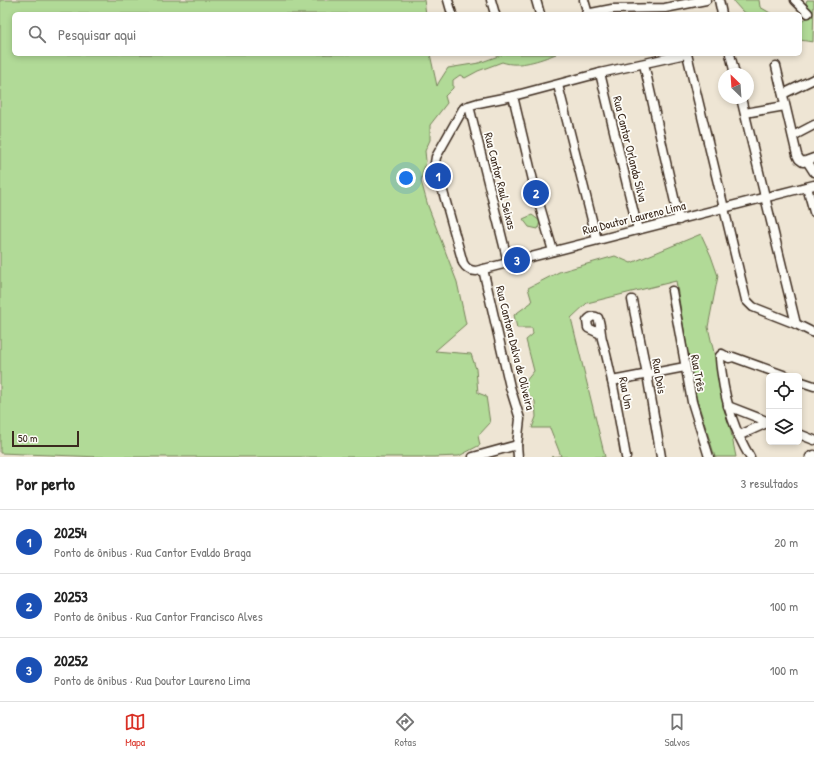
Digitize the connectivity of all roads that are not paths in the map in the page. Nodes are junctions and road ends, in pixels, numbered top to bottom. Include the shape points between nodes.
1 (448, 0) edge
2 (491, 0) edge
3 (536, 0) edge
4 (584, 0) edge
5 (706, 0) edge
6 (719, 0) edge
7 (795, 0) edge
8 (620, 5) edge
9 (451, 12) edge
10 (494, 12) edge
11 (539, 12) edge
12 (587, 12) edge
13 (597, 12) edge
14 (722, 12) edge
15 (808, 13) dead end
16 (678, 56) edge
17 (686, 56) edge
18 (730, 56) edge
19 (644, 64) junction
20 (776, 66) dead end
21 (734, 68) edge
22 (600, 74) junction
23 (814, 79) edge
24 (558, 85) junction
25 (783, 94) junction
26 (513, 96) junction
27 (743, 104) edge
28 (469, 106) junction
29 (785, 106) junction
30 (745, 113) junction
31 (814, 125) edge
32 (792, 136) junction
33 (811, 159) edge
34 (814, 172) edge
35 (810, 186) edge
36 (765, 197) junction
37 (724, 208) junction
38 (814, 212) edge
39 (679, 220) junction
40 (638, 230) junction
41 (597, 240) junction
42 (553, 250) junction
43 (508, 262) junction
44 (483, 269) junction
45 (672, 291) dead end
46 (632, 300) dead end
47 (796, 324) junction
48 (814, 333) edge
49 (601, 334) dead end
50 (685, 367) junction
51 (778, 373) edge
52 (647, 374) junction
53 (612, 381) junction
54 (802, 382) edge
55 (814, 386) edge
56 (728, 406) junction
57 (766, 421) edge
58 (766, 423) edge
59 (802, 435) edge
60 (738, 436) junction
61 (814, 440) edge
62 (517, 446) junction
63 (814, 455) edge
64 (473, 457) edge
65 (518, 457) edge
66 (626, 457) edge
67 (661, 457) edge
68 (709, 457) edge
69 (750, 457) edge
70 (810, 457) edge

1 - 9 street
2 - 10 street
3 - 11 street
4 - 12 street
5 - 8 street via 665,8
6 - 14 street
7 - 15 street
8 - 13 street
16 - 19 street
17 - 37 street
18 - 21 street
19 - 22 street
19 - 39 street
20 - 25 street
22 - 24 street
22 - 40 street, Rua Cantor Orlando Silva
23 - 25 street
24 - 26 street
24 - 41 street
25 - 29 street
26 - 28 street
26 - 42 street via 536,193
27 - 30 street
28 - 43 street, Rua Cantor Raul Seixas
28 - 44 street, Rua Doutor Laureno Lima via 463,109 436,156 435,163 463,263 470,270
29 - 30 street
29 - 32 street
30 - 36 street
31 - 32 street
32 - 33 street via 799,159 803,162
33 - 34 street
35 - 36 street, Rua Doutor Laureno Lima
35 - 38 street
36 - 37 street, Rua Doutor Laureno Lima
36 - 47 street
37 - 39 street, Rua Doutor Laureno Lima
37 - 47 street via 748,303
39 - 40 street, Rua Doutor Laureno Lima
40 - 41 street, Rua Doutor Laureno Lima
41 - 42 street, Rua Doutor Laureno Lima
42 - 43 street, Rua Doutor Laureno Lima
43 - 44 street, Rua Doutor Laureno Lima
44 - 62 street, Rua Cantora Dalva de Oliveira via 520,419
45 - 50 street, Rua Três
46 - 52 street, Rua Dois
47 - 48 street
49 - 53 street, Rua Um
50 - 52 street
50 - 68 street, Rua Três via 692,402
51 - 56 street via 722,354 720,363
52 - 53 street
52 - 67 street, Rua Dois
53 - 66 street, Rua Um
54 - 55 street
56 - 57 street
56 - 60 street
58 - 60 street
59 - 61 street
60 - 69 street
62 - 64 street
62 - 65 street, Rua Cantora Dalva de Oliveira
63 - 70 street

